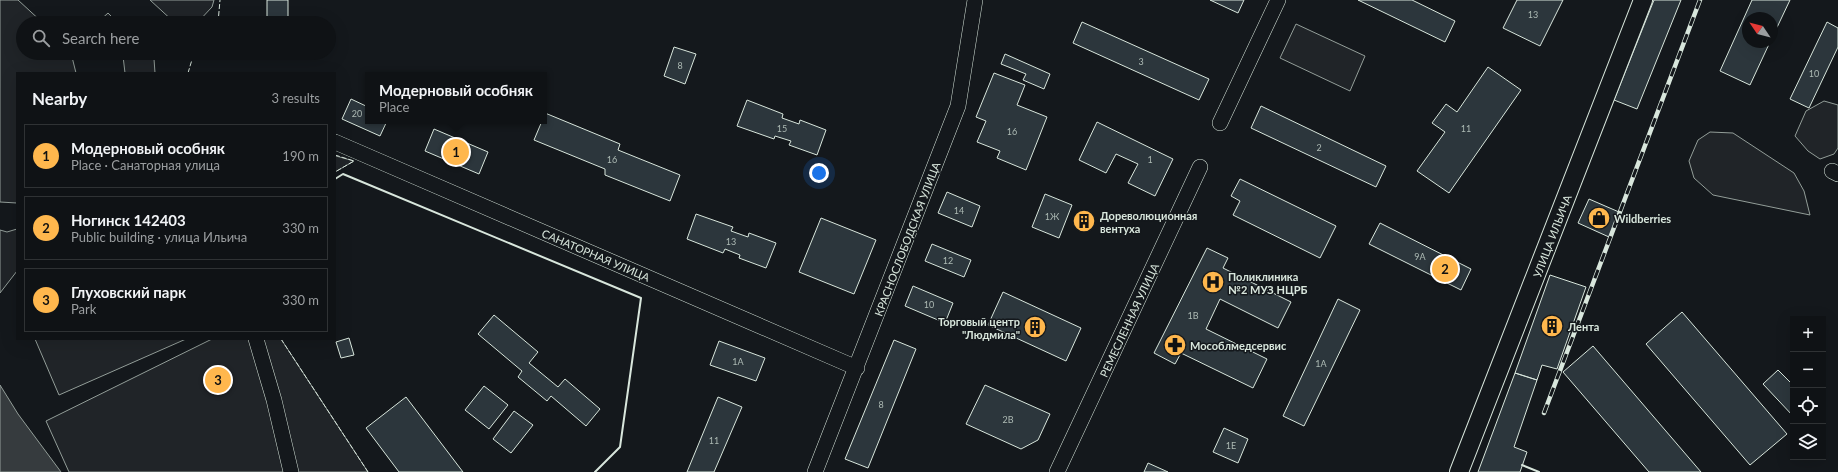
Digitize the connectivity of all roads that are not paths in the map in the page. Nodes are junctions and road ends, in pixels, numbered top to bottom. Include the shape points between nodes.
1 (975, 0) edge
2 (1278, 0) edge
3 (1643, 0) edge
4 (1220, 123) dead end
5 (336, 142) edge
6 (1200, 167) dead end
7 (256, 340) edge
8 (857, 368) junction
9 (291, 472) edge
10 (815, 472) edge
11 (1057, 472) edge
12 (1459, 472) edge

1 - 8 street, КРАСНОСЛОБОДСКАЯ УЛИЦА via 958,106
2 - 4 street
3 - 12 main road, УЛИЦА ИЛЬИЧА
5 - 8 street, САНАТОРНАЯ УЛИЦА
6 - 11 street, РЕМЕСЛЕННАЯ УЛИЦА
7 - 9 street
8 - 10 street, КРАСНОСЛОБОДСКАЯ УЛИЦА

